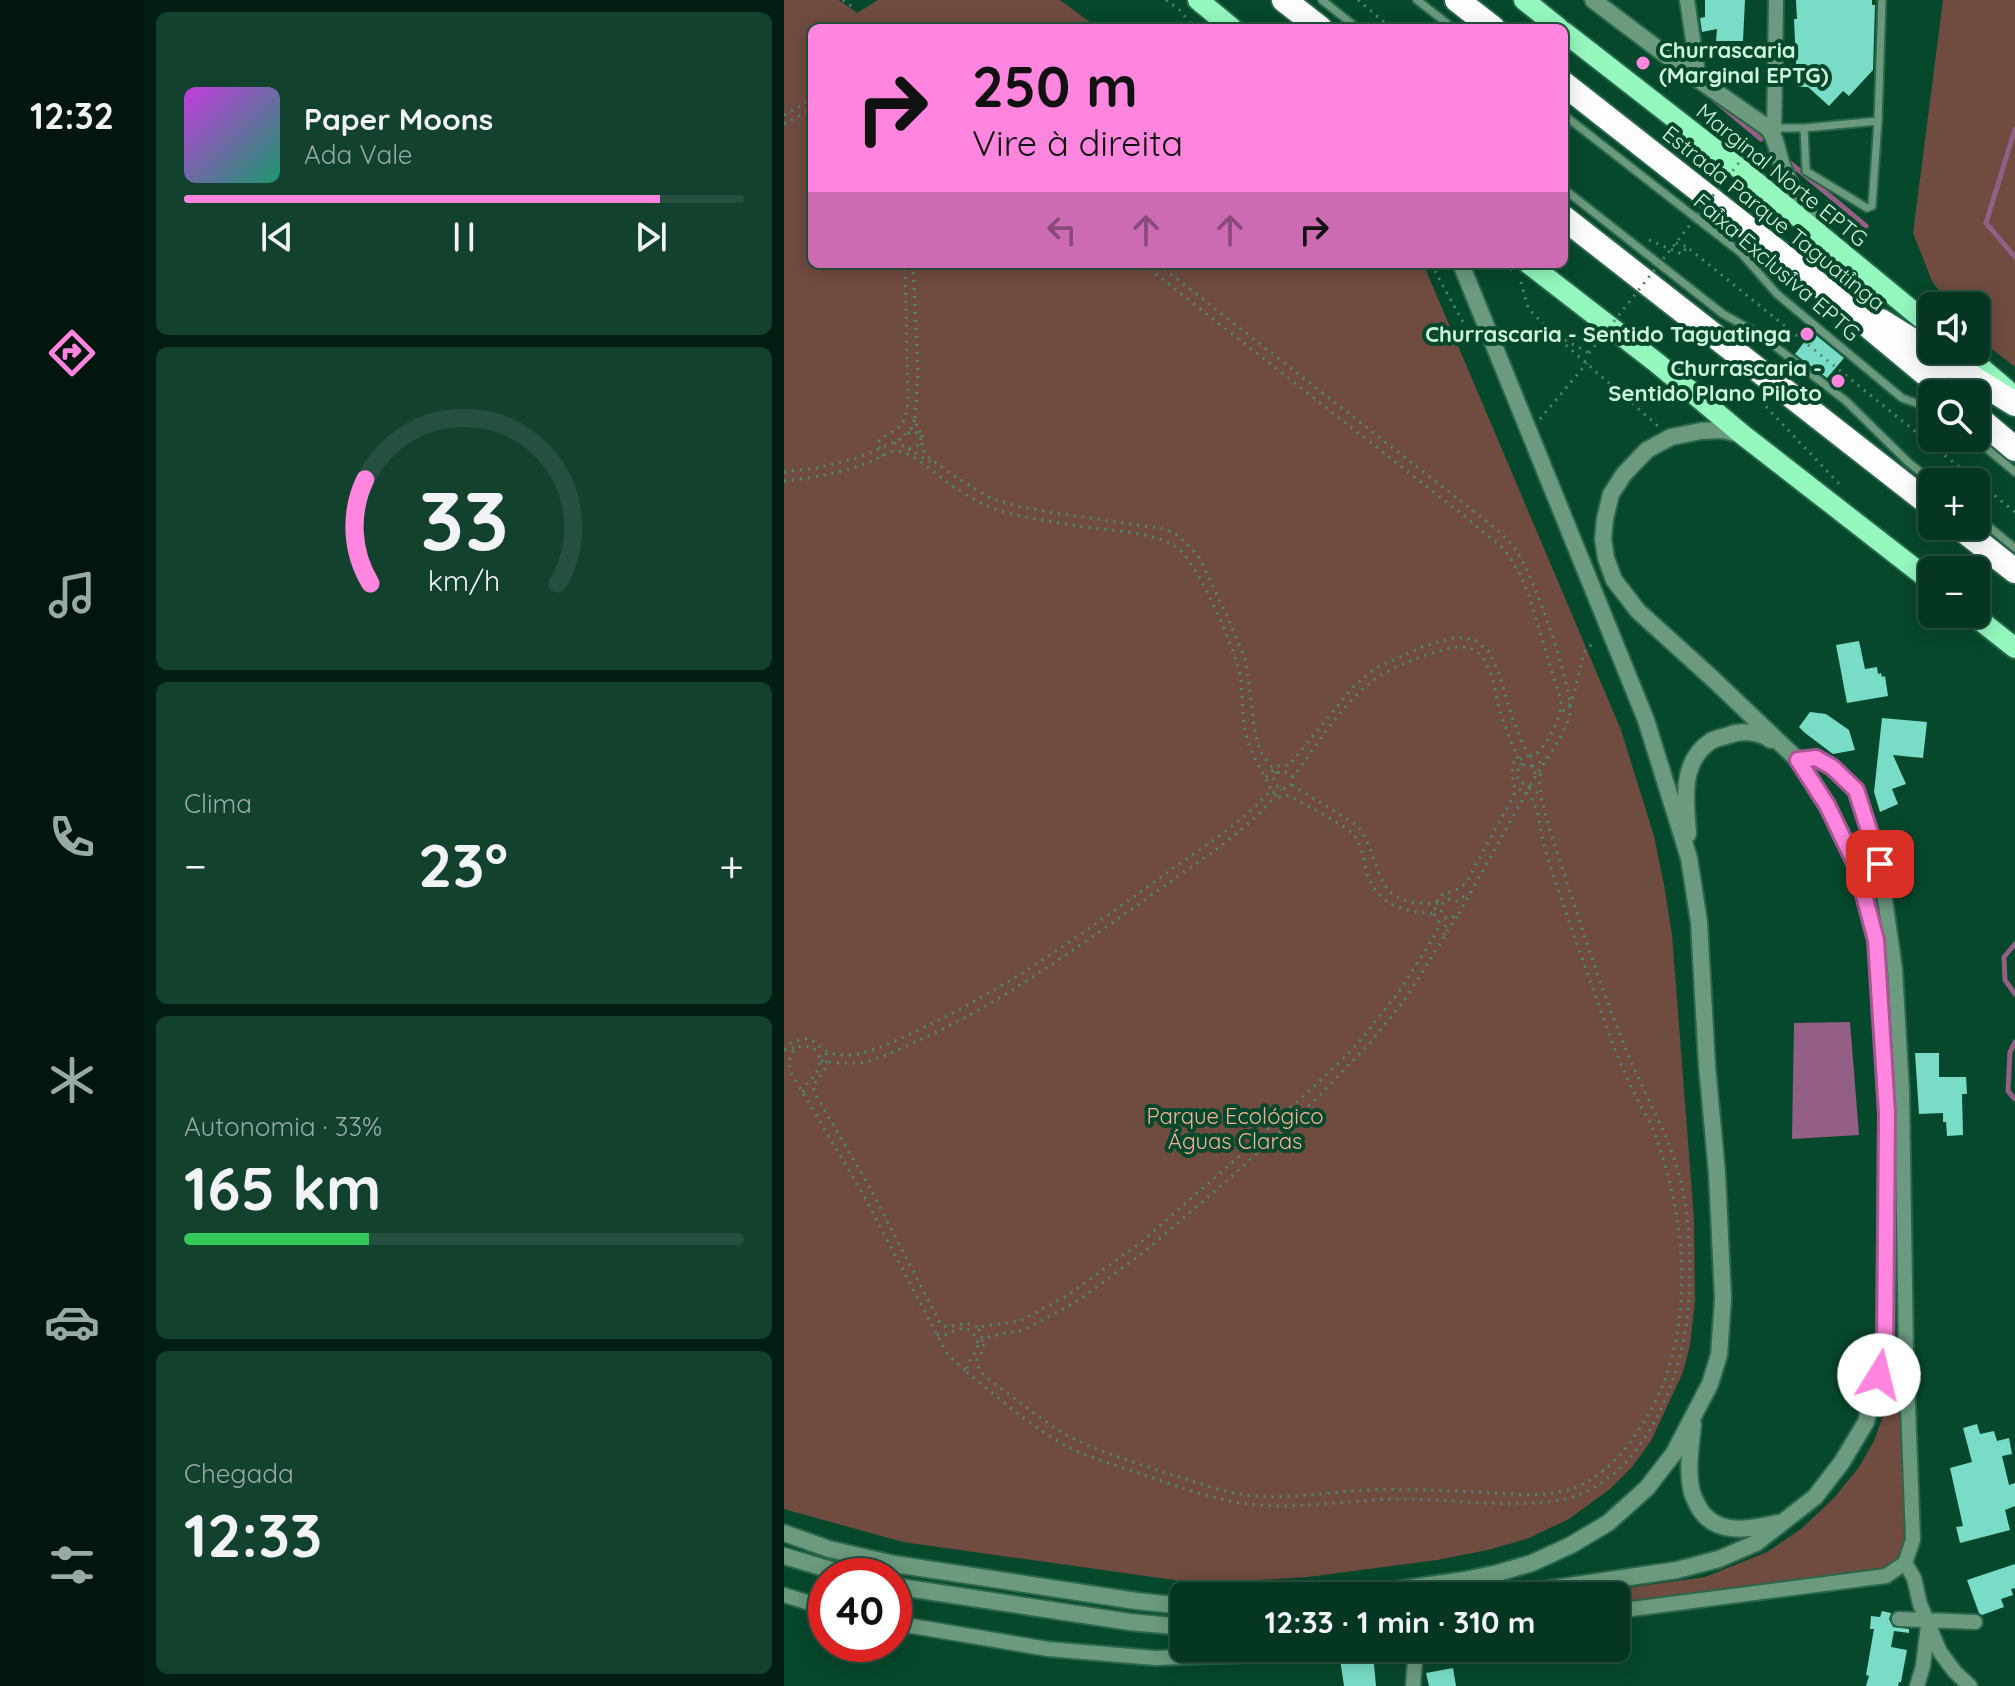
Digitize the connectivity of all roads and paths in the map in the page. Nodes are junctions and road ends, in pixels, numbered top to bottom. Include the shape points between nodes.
1 (843, 0) edge
2 (1166, 0) edge
3 (1198, 0) edge
4 (1284, 0) edge
5 (1322, 0) edge
6 (1358, 0) edge
7 (1417, 0) edge
8 (1457, 0) edge
9 (1524, 0) edge
10 (1593, 0) edge
11 (1687, 0) edge
12 (1776, 0) edge
13 (1882, 0) edge
14 (855, 9) dead end
15 (1191, 24) edge
16 (1227, 24) edge
17 (1315, 24) edge
18 (1352, 24) edge
19 (1386, 24) edge
20 (1448, 24) edge
21 (1488, 24) edge
22 (1554, 24) edge
23 (1568, 35) edge
24 (1699, 80) junction
25 (1568, 87) edge
26 (808, 102) edge
27 (808, 111) edge
28 (784, 115) edge
29 (1568, 118) edge
30 (1878, 121) junction
31 (784, 124) edge
32 (1804, 128) junction
33 (1772, 130) junction
34 (1745, 164) junction
35 (1568, 192) edge
36 (1568, 221) edge
37 (1645, 238) dead end
38 (1676, 243) junction
39 (1828, 243) junction
40 (1684, 246) junction
41 (905, 268) edge
42 (913, 268) edge
43 (1148, 268) edge
44 (1163, 268) edge
45 (1433, 268) edge
46 (1463, 268) edge
47 (1520, 271) edge
48 (1806, 274) junction
49 (1918, 316) edge
50 (1551, 332) junction
51 (1474, 342) dead end
52 (1587, 363) junction
53 (1977, 364) edge
54 (1933, 380) edge
55 (1749, 389) dead end
56 (2015, 396) edge
57 (1918, 404) edge
58 (2015, 404) edge
59 (915, 419) junction
60 (1990, 428) edge
61 (1529, 432) junction
62 (906, 433) junction
63 (922, 435) junction
64 (1743, 435) junction
65 (1671, 437) junction
66 (893, 443) junction
67 (920, 443) junction
68 (879, 448) junction
69 (908, 449) junction
70 (2015, 449) edge
71 (1990, 451) edge
72 (883, 456) junction
73 (1918, 470) edge
74 (784, 472) edge
75 (2015, 472) edge
76 (951, 474) junction
77 (784, 481) edge
78 (1846, 491) dead end
79 (1918, 495) edge
80 (2015, 512) edge
81 (1990, 527) edge
82 (1976, 540) edge
83 (2015, 548) edge
84 (1918, 571) edge
85 (2015, 571) edge
86 (1990, 628) edge
87 (1592, 635) dead end
88 (2015, 648) edge
89 (1570, 704) junction
90 (1560, 714) junction
91 (1549, 754) junction
92 (1528, 756) junction
93 (1798, 760) junction
94 (1520, 763) junction
95 (1532, 766) junction
96 (1541, 770) junction
97 (1275, 772) junction
98 (1536, 775) junction
99 (1266, 777) junction
100 (1293, 777) junction
101 (1292, 785) junction
102 (1514, 786) junction
103 (1529, 788) junction
104 (1281, 789) junction
105 (1271, 790) junction
106 (1276, 795) junction
107 (1546, 812) junction
108 (1689, 858) junction
109 (1471, 892) junction
110 (1436, 903) junction
111 (1442, 903) junction
112 (1434, 914) junction
113 (1458, 915) junction
114 (1447, 919) junction
115 (1441, 942) junction
116 (784, 1042) edge
117 (798, 1046) junction
118 (784, 1050) edge
119 (826, 1051) junction
120 (821, 1061) junction
121 (784, 1062) edge
122 (827, 1062) junction
123 (790, 1071) junction
124 (803, 1092) junction
125 (978, 1327) junction
126 (936, 1334) junction
127 (984, 1340) junction
128 (978, 1343) junction
129 (967, 1372) junction
130 (1693, 1419) junction
131 (1786, 1520) junction
132 (784, 1533) edge
133 (784, 1556) edge
134 (808, 1563) edge
135 (1905, 1563) junction
136 (1440, 1582) edge
137 (1596, 1582) edge
138 (912, 1589) edge
139 (784, 1595) edge
140 (1170, 1598) edge
141 (808, 1602) edge
142 (1630, 1609) edge
143 (1899, 1619) dead end
144 (1928, 1620) junction
145 (1975, 1622) dead end
146 (912, 1626) edge
147 (1170, 1626) edge
148 (1170, 1658) edge
149 (1415, 1662) edge
150 (1413, 1686) edge
151 (1917, 1686) edge
152 (1970, 1686) edge

1 - 14 path
2 - 15 path
3 - 16 main road
4 - 17 highway
5 - 18 lane
6 - 19 path
7 - 20 lane
8 - 21 highway
9 - 22 main road
10 - 24 street
11 - 24 street
12 - 33 street
13 - 30 lane
23 - 34 main road, Marginal Norte EPTG
24 - 33 street
25 - 48 highway, Estrada Parque Taguatinga
26 - 28 path
27 - 31 path
29 - 57 lane, Faixa Exclusiva EPTG via 1741,253 1777,294 1902,398
30 - 32 lane
30 - 32 lane via 1872,206 1867,208 1806,171
32 - 33 lane
33 - 34 path
33 - 39 street via 1782,166
34 - 38 path, bridge
34 - 39 main road, Marginal Norte EPTG
35 - 73 lane via 1723,314 1759,334 1846,401
36 - 79 highway
37 - 40 path via 1682,254
38 - 40 path, bridge
38 - 50 path, bridge via 1589,353
39 - 49 main road, Marginal Norte EPTG
40 - 80 path
41 - 68 path via 907,416 877,443
42 - 59 path
43 - 90 path via 1504,549 1529,596 1558,688
44 - 89 path via 1503,536 1533,581
45 - 51 path
46 - 61 street
47 - 50 path via 1528,308
47 - 64 main road via 1657,363
48 - 54 highway, Estrada Parque Taguatinga
48 - 58 highway
50 - 52 path
52 - 61 path
52 - 65 path
53 - 56 main road
55 - 78 path
59 - 62 path
59 - 63 path
60 - 70 highway
61 - 108 street via 1646,720
62 - 66 path
62 - 67 path via 916,432
63 - 67 path
63 - 76 path via 923,452
64 - 65 street via 1723,430
64 - 84 main road
65 - 93 street via 1647,450 1611,494 1603,539 1614,580 1638,611
66 - 68 path
66 - 69 path
67 - 69 path
68 - 72 path
68 - 74 path via 830,465
69 - 76 path
71 - 75 lane
72 - 77 path via 838,472
72 - 99 path via 907,454 999,511 1137,534 1180,550 1197,571 1237,663 1246,738
76 - 97 path via 990,498 1017,506 1165,529 1179,536 1199,557 1237,638 1246,661 1258,745
81 - 83 lane
82 - 85 highway
86 - 88 main road
87 - 89 path via 1595,641 1584,652
89 - 90 path
89 - 91 path via 1569,718
90 - 92 path via 1540,751
91 - 95 path
91 - 96 path
92 - 94 path
92 - 97 path via 1489,652 1475,640 1456,637 1376,668 1353,687 1289,765 1277,766
93 - 108 street via 1764,734 1737,732 1711,741 1693,760 1685,786
93 - 131 street via 1856,865 1876,940 1887,1113 1885,1351 1866,1422 1815,1497
93 - 135 street via 1816,758 1856,790 1880,864 1895,969 1913,1540
94 - 95 path
94 - 100 path via 1482,657 1453,647 1370,682
94 - 102 path via 1514,762 1511,772
94 - 103 path via 1516,774
95 - 98 path
96 - 98 path
96 - 107 path
97 - 99 path
97 - 100 path
97 - 104 path
98 - 103 path
99 - 105 path
100 - 101 path
101 - 104 path
101 - 110 path via 1358,826 1391,893 1412,903
102 - 103 path
102 - 110 path via 1511,803 1466,883
103 - 107 path
103 - 109 path
103 - 127 path via 1598,1003 1670,1176 1677,1217 1681,1287 1672,1355 1649,1413 1608,1467 1573,1488 1550,1493 1398,1489 1244,1495 1089,1446 1061,1432 979,1370
104 - 106 path
105 - 106 path
105 - 119 path via 1231,826 1100,920 964,1008 858,1054
106 - 112 path via 1295,799 1351,831 1372,884 1388,902 1410,912
106 - 122 path via 1239,834 988,1005 879,1057 853,1064
107 - 129 path via 1609,1007 1662,1124 1686,1212 1689,1298 1684,1342 1659,1412 1623,1464 1583,1493 1528,1504 1404,1499 1242,1503 1167,1483 1061,1443
108 - 130 street via 1699,922 1723,1299 1719,1355
109 - 111 path
109 - 113 path
110 - 111 path
110 - 112 path
111 - 114 path
112 - 125 path via 1439,927 1432,940 1364,1036 1244,1152 1140,1243 1068,1295 1020,1321
113 - 114 path
113 - 115 path
114 - 115 path
115 - 127 path via 1406,998 1355,1060 1188,1215 1076,1302 1024,1330
116 - 119 path via 809,1040
117 - 118 path
117 - 120 path via 812,1048
117 - 123 path
119 - 122 path
120 - 122 path
120 - 124 path
121 - 123 path
122 - 125 path via 813,1086 815,1094 940,1323
123 - 124 path
124 - 126 path
125 - 127 path
126 - 128 path via 965,1329
126 - 129 path
127 - 128 path
128 - 129 path
130 - 131 street via 1691,1493 1703,1515 1724,1528 1756,1529
130 - 136 street via 1647,1488 1608,1523 1532,1563
131 - 137 street via 1756,1543 1719,1559
132 - 140 street via 894,1564 1120,1599
133 - 134 street
135 - 142 street via 1886,1576
135 - 144 street
138 - 147 street
139 - 141 street
143 - 144 street
144 - 145 street
144 - 151 street
144 - 152 street via 1940,1652
146 - 148 street via 1048,1649
149 - 150 street

